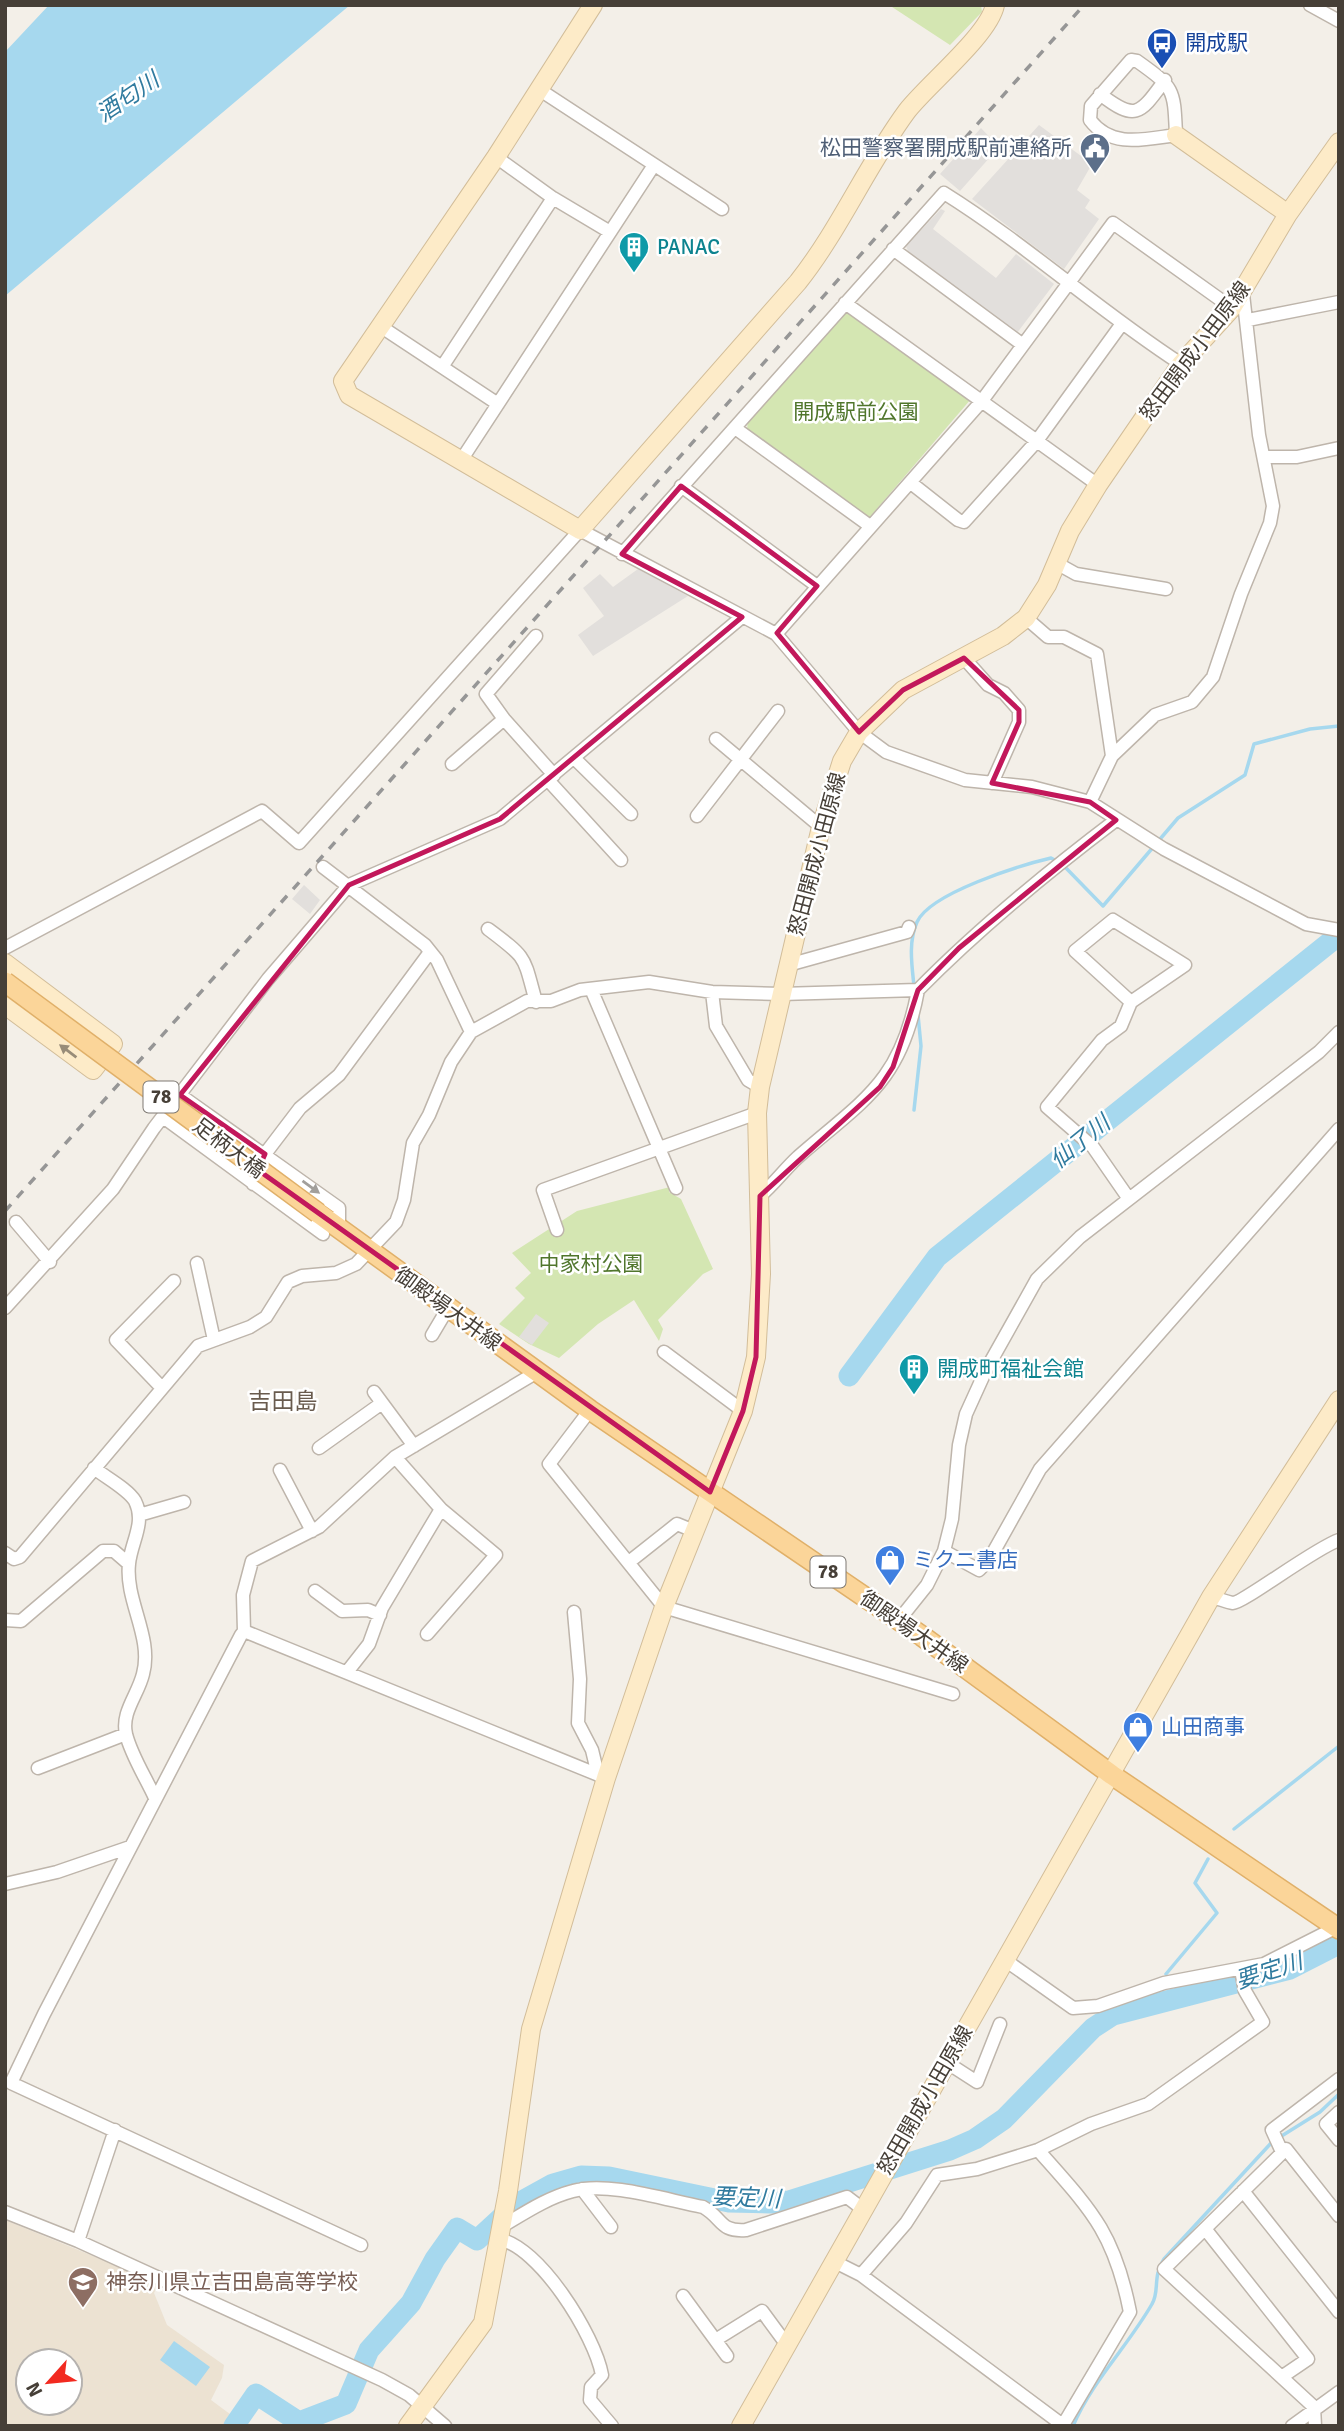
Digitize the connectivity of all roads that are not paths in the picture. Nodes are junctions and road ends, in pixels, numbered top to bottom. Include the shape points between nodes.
1 (593, 5) edge
2 (995, 5) edge
3 (1310, 5) edge
4 (1339, 21) edge
5 (1165, 80) junction
6 (540, 90) junction
7 (1100, 94) junction
8 (1176, 135) junction
9 (1339, 142) edge
10 (496, 157) junction
11 (654, 165) junction
12 (553, 198) junction
13 (722, 209) dead end
14 (1289, 215) junction
15 (610, 232) junction
16 (893, 249) junction
17 (1069, 282) junction
18 (1238, 301) junction
19 (845, 303) junction
20 (1339, 303) edge
21 (1248, 320) junction
22 (380, 326) junction
23 (1121, 326) junction
24 (1023, 345) junction
25 (1181, 365) junction
26 (442, 367) junction
27 (981, 402) junction
28 (498, 404) junction
29 (735, 428) junction
30 (1036, 442) junction
31 (1339, 448) edge
32 (1265, 457) junction
33 (462, 459) junction
34 (911, 483) junction
35 (1098, 485) junction
36 (681, 486) junction
37 (870, 526) junction
38 (580, 530) junction
39 (622, 554) junction
40 (1058, 564) junction
41 (817, 586) junction
42 (1166, 589) dead end
43 (742, 617) junction
44 (1026, 618) junction
45 (776, 634) junction
46 (536, 636) dead end
47 (964, 658) junction
48 (778, 711) dead end
49 (504, 719) junction
50 (859, 732) junction
51 (716, 739) dead end
52 (1112, 756) junction
53 (574, 758) junction
54 (741, 760) junction
55 (452, 764) dead end
56 (551, 777) junction
57 (992, 783) junction
58 (1090, 802) junction
59 (631, 814) dead end
60 (697, 816) dead end
61 (1116, 820) junction
62 (821, 827) junction
63 (621, 860) dead end
64 (323, 867) dead end
65 (349, 885) junction
66 (909, 928) dead end
67 (488, 929) dead end
68 (1339, 930) edge
69 (5, 948) edge
70 (430, 952) junction
71 (5, 963) edge
72 (788, 965) junction
73 (5, 982) edge
74 (591, 989) junction
75 (918, 990) junction
76 (712, 992) junction
77 (781, 994) junction
78 (536, 1002) junction
79 (1131, 1002) junction
80 (5, 1005) edge
81 (471, 1032) junction
82 (1339, 1032) edge
83 (104, 1055) junction
84 (760, 1087) junction
85 (180, 1095) junction
86 (757, 1113) junction
87 (163, 1117) junction
88 (1339, 1129) edge
89 (660, 1149) junction
90 (265, 1154) junction
91 (253, 1184) junction
92 (677, 1188) dead end
93 (760, 1196) junction
94 (1129, 1199) junction
95 (318, 1213) joint
96 (16, 1222) dead end
97 (557, 1230) dead end
98 (331, 1231) junction
99 (368, 1251) junction
100 (50, 1262) junction
101 (197, 1263) dead end
102 (174, 1282) dead end
103 (5, 1308) edge
104 (448, 1308) junction
105 (432, 1335) dead end
106 (214, 1340) junction
107 (664, 1352) dead end
108 (537, 1372) junction
109 (162, 1388) junction
110 (374, 1392) dead end
111 (1339, 1400) edge
112 (382, 1403) junction
113 (590, 1410) junction
114 (743, 1411) junction
115 (414, 1446) junction
116 (319, 1448) dead end
117 (395, 1457) junction
118 (94, 1468) junction
119 (280, 1470) dead end
120 (710, 1492) junction
121 (184, 1502) dead end
122 (441, 1509) junction
123 (139, 1514) junction
124 (312, 1531) junction
125 (694, 1531) junction
126 (1339, 1540) edge
127 (944, 1551) junction
128 (5, 1553) edge
129 (629, 1562) junction
130 (129, 1563) junction
131 (315, 1591) dead end
132 (1211, 1597) junction
133 (664, 1607) junction
134 (574, 1612) dead end
135 (380, 1615) junction
136 (5, 1620) edge
137 (899, 1620) junction
138 (244, 1631) junction
139 (427, 1634) dead end
140 (347, 1672) junction
141 (953, 1694) dead end
142 (126, 1734) junction
143 (38, 1768) dead end
144 (1112, 1775) junction
145 (602, 1776) junction
146 (155, 1798) junction
147 (131, 1847) junction
148 (5, 1884) edge
149 (1338, 1928) edge
150 (1005, 1960) junction
151 (1241, 1973) junction
152 (1000, 2024) dead end
153 (946, 2062) junction
154 (1339, 2079) edge
155 (1339, 2112) edge
156 (115, 2130) junction
157 (1339, 2140) edge
158 (1038, 2150) junction
159 (1282, 2152) junction
160 (582, 2189) junction
161 (1243, 2191) junction
162 (864, 2210) junction
163 (5, 2212) edge
164 (1339, 2215) edge
165 (611, 2227) dead end
166 (1206, 2230) junction
167 (498, 2234) junction
168 (78, 2241) junction
169 (361, 2245) dead end
170 (835, 2262) junction
171 (861, 2275) junction
172 (683, 2295) dead end
173 (1339, 2312) edge
174 (717, 2339) junction
175 (787, 2345) junction
176 (727, 2356) dead end
177 (1283, 2376) junction
178 (1339, 2392) edge
179 (423, 2406) junction
180 (1314, 2407) junction
181 (1063, 2425) edge
182 (408, 2426) edge
183 (445, 2426) edge
184 (612, 2426) edge
185 (741, 2426) edge
186 (1292, 2426) edge
187 (1315, 2426) edge

1 - 6 street
2 - 38 street via 982,29 908,110 798,282
3 - 4 street
5 - 7 street via 1144,107 1133,113
5 - 7 street via 1131,60
5 - 8 street via 1172,92
6 - 10 street
6 - 11 street
7 - 8 street via 1091,107 1090,120 1112,138
8 - 14 street
9 - 14 street, 怒田開成小田原線
10 - 12 street
10 - 22 street
11 - 13 street
11 - 15 street
12 - 15 street
12 - 26 street
14 - 18 street, 怒田開成小田原線
15 - 28 street
16 - 17 street via 944,193
16 - 19 street
16 - 24 street
17 - 18 street via 1113,223
17 - 23 street
17 - 24 street
18 - 21 street
18 - 25 street, 怒田開成小田原線
19 - 27 street
19 - 29 street
20 - 21 street
21 - 32 street
22 - 26 street
22 - 33 street via 343,381 349,395
23 - 25 street
23 - 30 street
24 - 27 street
25 - 35 street, 怒田開成小田原線
26 - 28 street
27 - 30 street
27 - 34 street
28 - 33 street
29 - 36 street
29 - 37 street
30 - 34 street via 964,522
30 - 35 street
31 - 32 street via 1297,457
32 - 52 street via 1273,506 1270,523 1213,677 1192,702 1155,715
33 - 38 street
34 - 37 street
35 - 40 street, 怒田開成小田原線 via 1070,531
36 - 39 street
36 - 41 street
37 - 41 street
38 - 39 street
38 - 69 street via 302,846 262,811
39 - 43 street
40 - 42 street via 1076,574
40 - 44 street, 怒田開成小田原線
41 - 45 street
43 - 45 street
43 - 53 street
44 - 47 street, 怒田開成小田原線
44 - 52 street via 1048,637 1065,638 1097,654
45 - 50 street
46 - 49 street via 486,694
47 - 50 street, 怒田開成小田原線 via 903,690
47 - 57 street via 1018,710 1019,722
48 - 54 street
49 - 55 street
49 - 56 street
50 - 57 street via 887,752 920,766
50 - 62 street, 怒田開成小田原線 via 842,761
51 - 54 street
52 - 58 street
53 - 56 street
53 - 59 street
54 - 60 street
54 - 62 street
56 - 63 street
56 - 65 street via 500,819
57 - 58 street
58 - 61 street
61 - 68 street via 1306,923
61 - 75 street via 959,948
62 - 72 street, 怒田開成小田原線
64 - 65 street
65 - 70 street
65 - 85 street via 268,979
66 - 72 street
67 - 78 street via 521,954
70 - 81 street
70 - 90 street via 339,1075 300,1108
71 - 83 street via 113,1044
72 - 77 street, 怒田開成小田原線
73 - 83 main road, 足柄大橋 / 78, bridge
74 - 76 street via 649,982
74 - 78 street
74 - 89 street
75 - 77 street
75 - 93 street via 915,1011 880,1087
76 - 77 street
76 - 84 street via 716,1026 748,1080
77 - 84 street, 怒田開成小田原線
78 - 81 street via 527,1001
79 - 79 street via 1075,951 1113,919 1185,965
79 - 94 street via 1121,1026 1102,1040 1047,1107 1093,1147
83 -> 80 street via 93,1070
81 - 99 street via 451,1062 412,1143 396,1222
82 - 94 street
83 - 95 main road, 足柄大橋 / 78, bridge
84 - 86 street, 怒田開成小田原線
85 - 87 street
85 - 90 street
86 - 89 street
86 - 93 street, 怒田開成小田原線
87 - 91 street
87 - 100 street via 113,1189
88 - 127 street via 1040,1469 989,1560 979,1570 972,1569
89 - 92 street
89 - 97 street via 543,1190
90 - 91 street
90 -> 98 street via 339,1208
91 - 98 street
93 - 114 street, 怒田開成小田原線 via 756,1357
94 - 127 street via 1060,1254 1037,1279 986,1370 966,1413
95 - 98 main road, 御殿場大井線 / 78
96 - 100 street
98 - 99 main road, 御殿場大井線 / 78
99 - 104 main road, 御殿場大井線 / 78
99 - 106 street via 356,1264 336,1273 288,1282 266,1317
100 - 103 street
101 - 106 street
102 - 109 street via 116,1340
104 - 105 street
104 - 108 main road, 御殿場大井線 / 78
106 - 109 street via 198,1346
107 - 114 street
108 - 113 main road, 御殿場大井線 / 78
108 - 115 street
109 - 118 street
110 - 112 street
111 - 132 street, 怒田開成小田原線
112 - 115 street
112 - 116 street
113 - 120 main road, 御殿場大井線 / 78
113 - 129 street via 549,1464
114 - 120 street, 怒田開成小田原線
115 - 117 street
117 - 122 street
117 - 124 street
118 - 123 street via 134,1499
118 - 128 street via 20,1557
119 - 124 street
120 - 125 street, 怒田開成小田原線
120 - 137 main road, 御殿場大井線 / 78
121 - 123 street
122 - 135 street
122 - 139 street via 496,1555
123 - 130 street
124 - 138 street via 252,1561 243,1595
125 - 129 street via 677,1524
125 - 133 street, 怒田開成小田原線
126 - 132 street via 1322,1546 1244,1600 1234,1603
127 - 137 street via 927,1585
129 - 133 street
130 - 136 street via 114,1552 103,1551 21,1621
130 - 142 street via 131,1594 146,1653 143,1675 125,1716
131 - 135 street via 342,1611 368,1610
132 - 144 street, 怒田開成小田原線
133 - 141 street
133 - 145 street, 怒田開成小田原線
134 - 145 street via 580,1679 578,1723
135 - 140 street via 369,1644
137 - 144 main road, 御殿場大井線 / 78
138 - 140 street
138 - 146 street
140 - 145 street
142 - 143 street
142 - 146 street
144 - 149 main road, 御殿場大井線 / 78
144 - 150 street, 怒田開成小田原線
145 - 167 street, 怒田開成小田原線 via 531,2029
146 - 147 street
147 - 148 street
147 - 156 street via 11,2083
149 - 151 street
150 - 151 street via 1073,2008 1098,2006 1164,1983
150 - 153 street, 怒田開成小田原線
151 - 158 street via 1244,1991 1263,2022 1148,2104 1091,2124
152 - 153 street via 977,2082
153 - 162 street, 怒田開成小田原線
154 - 159 street via 1272,2130
155 - 157 street via 1326,2124
156 - 168 street
156 - 169 street
158 - 171 street via 977,2169 937,2175 906,2223
158 - 181 street via 1110,2239 1130,2312
159 - 161 street
159 - 164 street via 1286,2149
160 - 162 street via 597,2187 703,2207 733,2231 847,2197
160 - 165 street
160 - 167 street via 544,2202
161 - 166 street
161 - 173 street
162 - 170 street, 怒田開成小田原線
163 - 168 street
166 - 177 street via 1308,2358
166 - 177 street via 1164,2269
167 - 179 street, 怒田開成小田原線 via 483,2323
167 - 184 street via 545,2273 573,2311 598,2356 602,2375 591,2388 590,2400
168 - 179 street via 361,2371
170 - 171 street
170 - 175 street, 怒田開成小田原線
171 - 181 street
172 - 174 street
174 - 175 street via 762,2311
174 - 176 street
175 - 185 street, 怒田開成小田原線
177 - 180 street
178 - 180 street
179 - 182 street, 怒田開成小田原線
179 - 183 street
180 - 186 street
180 - 187 street

